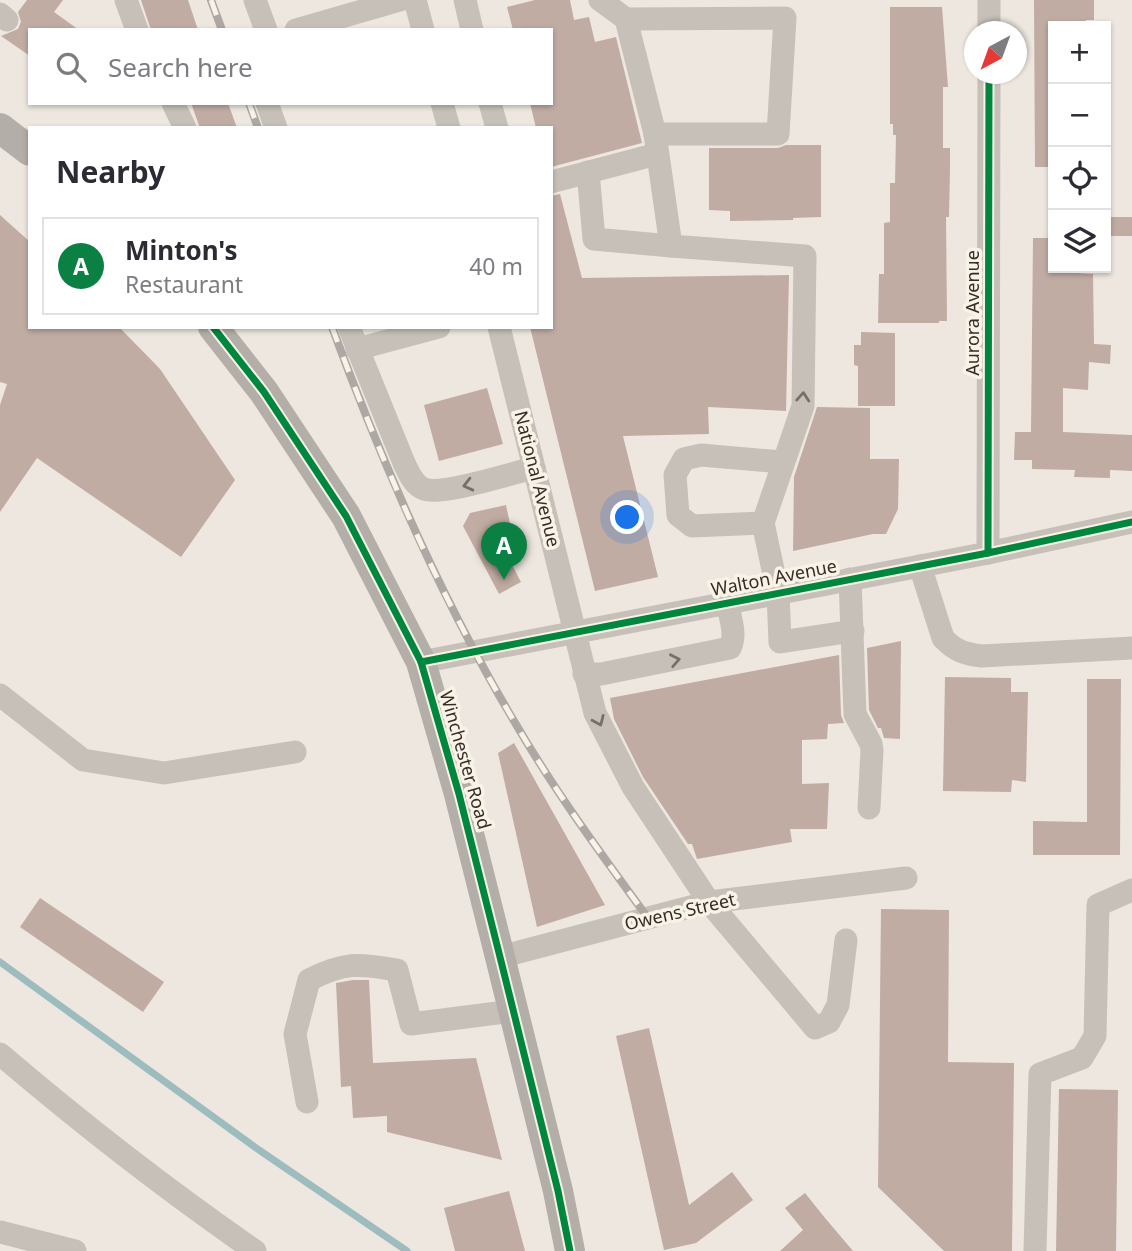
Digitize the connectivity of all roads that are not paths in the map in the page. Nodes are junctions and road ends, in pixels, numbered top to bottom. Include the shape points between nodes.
1 (126, 0) edge
2 (255, 0) edge
3 (400, 0) edge
4 (415, 0) edge
5 (465, 0) edge
6 (600, 0) edge
7 (989, 0) edge
8 (626, 19) junction
9 (989, 21) edge
10 (136, 28) edge
11 (265, 28) edge
12 (303, 28) edge
13 (422, 28) edge
14 (472, 28) edge
15 (989, 84) edge
16 (174, 105) edge
17 (268, 105) edge
18 (443, 105) edge
19 (491, 105) edge
20 (184, 126) edge
21 (275, 126) edge
22 (448, 126) edge
23 (497, 126) edge
24 (0, 128) edge
25 (656, 144) junction
26 (28, 149) edge
27 (588, 172) junction
28 (553, 181) edge
29 (681, 246) junction
30 (215, 329) edge
31 (350, 329) edge
32 (431, 329) edge
33 (499, 329) edge
34 (356, 349) junction
35 (782, 462) junction
36 (534, 468) junction
37 (1132, 522) edge
38 (762, 523) junction
39 (988, 553) junction
40 (920, 566) junction
41 (850, 579) junction
42 (778, 593) junction
43 (727, 603) junction
44 (853, 631) junction
45 (574, 632) junction
46 (1132, 648) edge
47 (421, 662) junction
48 (584, 674) junction
49 (0, 695) edge
50 (295, 752) dead end
51 (869, 808) dead end
52 (905, 878) dead end
53 (1132, 890) edge
54 (709, 902) junction
55 (846, 940) dead end
56 (500, 957) junction
57 (513, 1011) junction
58 (0, 1054) edge
59 (307, 1102) dead end
60 (0, 1233) edge
61 (75, 1251) edge
62 (255, 1251) edge
63 (570, 1251) edge
64 (1035, 1251) edge

1 - 10 street
2 - 11 street
3 - 12 street
4 - 13 street
5 - 14 street
6 - 8 street
7 - 9 street
8 - 25 street
8 - 25 street via 785,18 778,134
15 - 39 street, Aurora Avenue
16 - 20 street
17 - 21 street
18 - 22 street
19 - 23 street
24 - 26 main road
25 - 27 street
25 - 29 street
27 - 28 street
27 - 29 street via 594,239
35 -> 29 street via 803,406 805,256
30 - 47 main road, Winchester Road via 264,392 346,516
31 - 34 street
32 - 34 street
33 - 36 street, National Avenue
36 -> 34 street via 442,491 425,490 415,483 404,463
35 - 38 street
35 - 38 street via 701,455 684,459 675,475 678,515 692,526
36 - 45 street, National Avenue
37 - 39 street, Walton Avenue
38 - 42 street
39 - 40 street, Walton Avenue
40 - 41 street, Walton Avenue
40 - 46 street via 943,638 962,653 982,656
41 - 42 street, Walton Avenue
41 - 44 street
42 - 43 street, Walton Avenue
42 - 44 street via 780,642
43 - 45 street, Walton Avenue
48 -> 43 street via 730,648 733,632
44 - 51 street via 855,714 872,750
45 - 47 street, Walton Avenue
45 - 48 street, National Avenue
47 - 56 main road, Winchester Road
48 -> 54 street, National Avenue via 595,713 627,776
49 - 50 street via 83,760 164,773
52 - 54 street, Owens Street
53 - 64 street via 1098,905 1096,1036 1082,1058 1040,1074
54 - 55 street, National Avenue via 815,1028 829,1022 838,1005
54 - 56 street, Owens Street
56 - 57 main road, Winchester Road
57 - 59 street via 411,1024 397,970 363,964 333,968 309,980 295,1034
57 - 63 main road, Winchester Road
58 - 62 street via 191,1206
60 - 61 street

